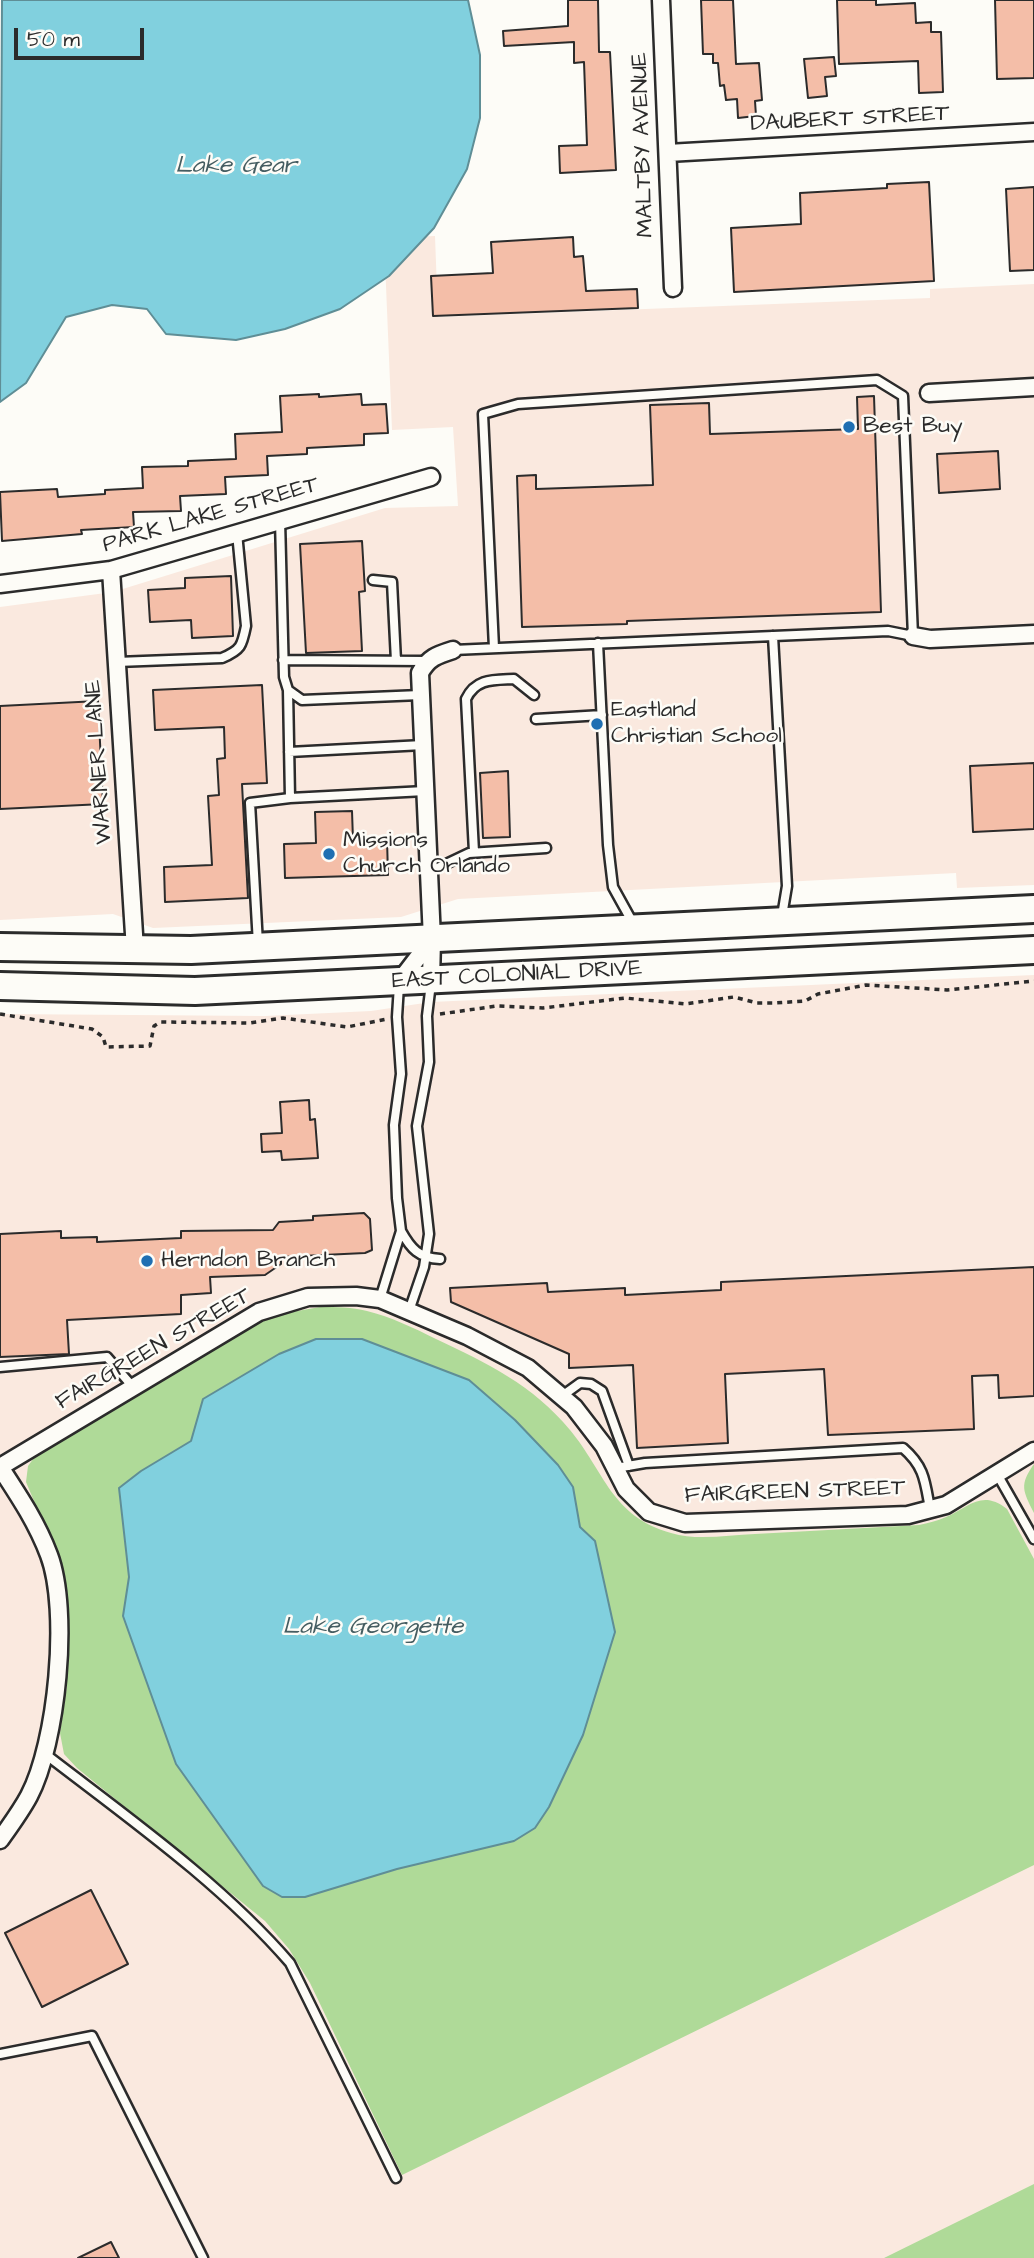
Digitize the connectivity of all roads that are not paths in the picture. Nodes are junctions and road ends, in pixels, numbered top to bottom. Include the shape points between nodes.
1 (661, 0) edge
2 (1034, 132) edge
3 (668, 153) junction
4 (673, 288) dead end
5 (1034, 387) edge
6 (929, 393) dead end
7 (431, 477) dead end
8 (280, 520) junction
9 (236, 533) junction
10 (111, 570) junction
11 (373, 580) dead end
12 (0, 584) edge
13 (1034, 634) edge
14 (773, 636) junction
15 (913, 636) junction
16 (598, 643) junction
17 (494, 648) junction
18 (453, 650) joint
19 (283, 660) junction
20 (396, 661) junction
21 (426, 661) junction
22 (117, 662) junction
23 (288, 690) junction
24 (421, 695) junction
25 (534, 695) dead end
26 (602, 715) junction
27 (536, 719) dead end
28 (423, 746) junction
29 (289, 752) junction
30 (425, 791) junction
31 (290, 798) junction
32 (546, 848) dead end
33 (474, 852) junction
34 (429, 872) junction
35 (1034, 909) edge
36 (781, 922) junction
37 (636, 929) junction
38 (432, 939) junction
39 (0, 947) edge
40 (258, 947) junction
41 (135, 950) junction
42 (191, 950) junction
43 (1034, 950) edge
44 (712, 966) junction
45 (431, 980) junction
46 (399, 982) junction
47 (0, 986) edge
48 (56, 987) junction
49 (126, 990) junction
50 (401, 1231) junction
51 (426, 1258) junction
52 (440, 1259) dead end
53 (380, 1299) junction
54 (409, 1311) junction
55 (0, 1367) edge
56 (133, 1387) junction
57 (562, 1396) junction
58 (1034, 1451) edge
59 (0, 1467) edge
60 (622, 1467) junction
61 (997, 1474) junction
62 (6, 1489) edge
63 (930, 1509) junction
64 (1034, 1539) edge
65 (44, 1753) junction
66 (0, 1840) edge
67 (0, 2054) edge
68 (396, 2178) dead end
69 (203, 2258) edge

1 - 3 street, MALTBY AVENUE
2 - 3 street, DAUBERT STREET
3 - 4 street, MALTBY AVENUE
5 - 6 street
7 - 8 street, PARK LAKE STREET
8 - 9 street, PARK LAKE STREET
8 - 19 lane
9 - 10 street, PARK LAKE STREET
9 - 22 lane via 246,626 238,651 222,658
10 - 12 street, PARK LAKE STREET
10 - 22 street, WARNER LANE
11 - 20 lane via 392,582
13 - 15 street
14 - 15 lane via 888,631
14 - 16 lane
14 - 36 lane via 787,886
15 - 17 lane via 903,396 877,380 518,404 483,414
16 - 17 lane
16 - 26 lane
17 - 18 lane
18 - 21 street
19 - 20 lane
19 - 23 lane
20 - 21 lane
21 - 24 street via 420,673
22 - 41 street, WARNER LANE
23 - 24 lane via 302,700
23 - 29 lane
24 - 28 street
25 - 33 lane via 514,679 484,681 471,689 466,699
26 - 27 lane
26 - 37 lane via 613,887
28 - 29 lane
28 - 30 street
29 - 31 lane
30 - 31 lane
30 - 34 street
31 - 40 lane via 250,803
32 - 33 lane
33 - 34 lane
34 - 38 street
35 - 36 highway, EAST COLONIAL DRIVE
36 - 37 highway, EAST COLONIAL DRIVE
36 - 44 highway via 755,947
37 - 38 highway, EAST COLONIAL DRIVE
38 - 40 highway, EAST COLONIAL DRIVE
38 - 45 street
38 - 46 street
39 - 41 highway, EAST COLONIAL DRIVE
40 - 42 highway, EAST COLONIAL DRIVE
41 - 42 highway, EAST COLONIAL DRIVE
41 - 48 highway via 115,968
42 - 49 highway via 149,967
43 - 44 highway, EAST COLONIAL DRIVE
44 - 45 highway, EAST COLONIAL DRIVE
45 - 46 highway, EAST COLONIAL DRIVE
45 - 51 lane via 429,1062 417,1126 429,1234
46 - 49 highway, EAST COLONIAL DRIVE
46 - 50 lane via 401,1074 394,1125
47 - 48 highway, EAST COLONIAL DRIVE
48 - 49 highway, EAST COLONIAL DRIVE
50 - 51 lane via 410,1248
50 - 53 lane
51 - 52 lane
51 - 54 lane
53 - 54 street, FAIRGREEN STREET
53 - 56 street, FAIRGREEN STREET via 308,1297 259,1312
54 - 57 street, FAIRGREEN STREET via 528,1368
55 - 56 lane via 107,1357
56 - 59 street, FAIRGREEN STREET
57 - 60 street, FAIRGREEN STREET
57 - 60 lane via 580,1383 602,1391
58 - 61 street, FAIRGREEN STREET
59 - 62 street
60 - 63 street, FAIRGREEN STREET via 626,1489 649,1511 685,1523 908,1515
60 - 63 lane via 903,1448 924,1474
61 - 63 street, FAIRGREEN STREET via 946,1505
61 - 64 lane
62 - 65 street via 33,1518 50,1558 57,1597 57,1686
65 - 66 street via 30,1794
65 - 68 lane via 168,1850 266,1935 290,1963
67 - 69 lane via 92,2036

